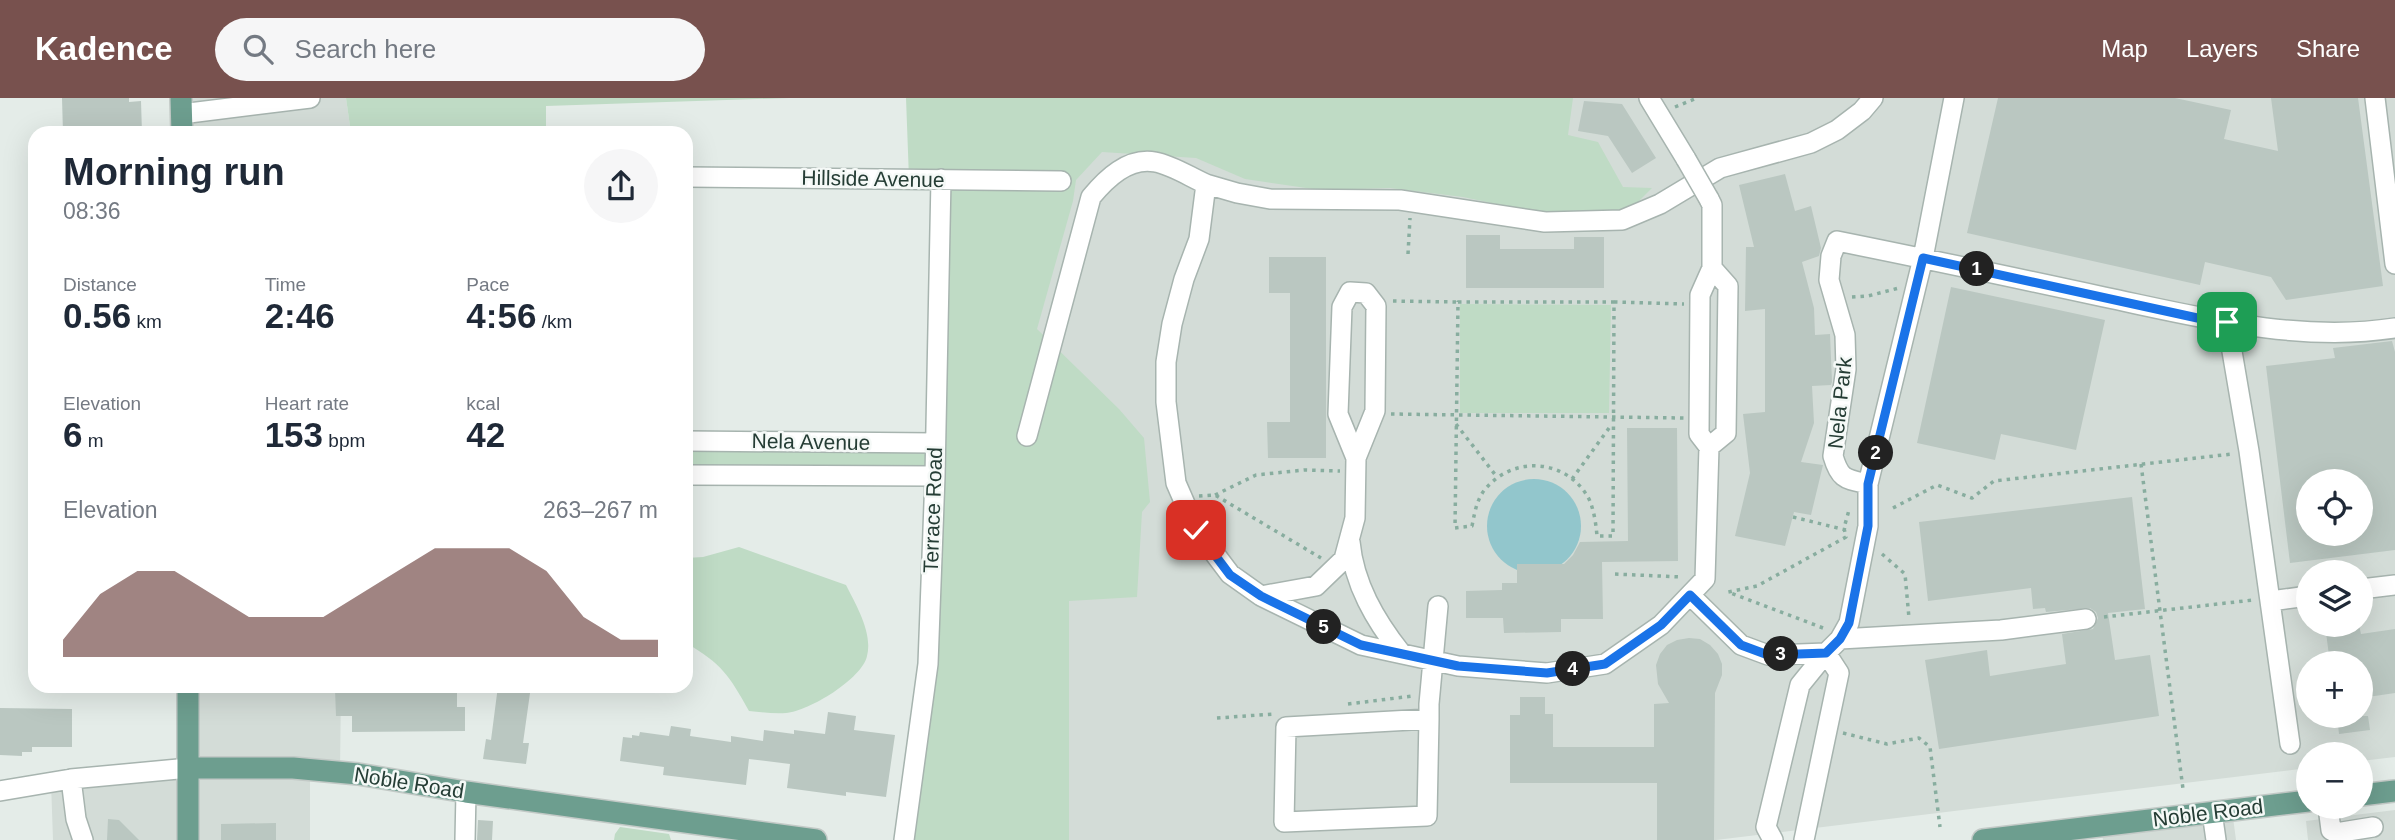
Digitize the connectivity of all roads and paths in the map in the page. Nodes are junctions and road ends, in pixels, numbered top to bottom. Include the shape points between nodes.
1 (310, 98) edge
2 (1649, 98) edge
3 (1697, 98) edge
4 (1873, 98) edge
5 (1954, 98) edge
6 (2375, 98) edge
7 (1675, 107) dead end
8 (181, 115) edge
9 (693, 177) edge
10 (941, 179) junction
11 (1061, 181) dead end
12 (1206, 184) junction
13 (1410, 212) dead end
14 (1408, 254) dead end
15 (1923, 258) junction
16 (2395, 264) edge
17 (1712, 268) junction
18 (1903, 288) dead end
19 (1847, 297) dead end
20 (1389, 301) dead end
21 (1458, 302) junction
22 (1614, 302) junction
23 (1685, 304) dead end
24 (2227, 322) junction
25 (2395, 328) edge
26 (1389, 414) dead end
27 (1456, 417) junction
28 (1613, 419) junction
29 (1688, 419) dead end
30 (1456, 423) junction
31 (1027, 436) dead end
32 (693, 440) edge
33 (935, 443) junction
34 (1709, 447) junction
35 (2232, 454) dead end
36 (2141, 464) junction
37 (1356, 466) junction
38 (693, 475) edge
39 (935, 476) junction
40 (1497, 477) junction
41 (1572, 479) junction
42 (1868, 484) junction
43 (1215, 495) junction
44 (1194, 496) dead end
45 (1851, 502) dead end
46 (1893, 508) dead end
47 (1793, 517) dead end
48 (1844, 528) junction
49 (1350, 540) junction
50 (1882, 554) dead end
51 (1326, 561) dead end
52 (1615, 574) dead end
53 (2395, 585) edge
54 (1689, 586) junction
55 (2373, 588) edge
56 (1261, 596) junction
57 (2296, 597) edge
58 (2263, 600) junction
59 (1438, 606) dead end
60 (2160, 611) junction
61 (2086, 619) joint
62 (1910, 621) dead end
63 (1823, 628) dead end
64 (1833, 646) junction
65 (1401, 653) junction
66 (1433, 660) junction
67 (188, 693) edge
68 (1271, 714) dead end
69 (1217, 718) dead end
70 (1429, 719) junction
71 (1839, 732) dead end
72 (2290, 744) dead end
73 (189, 768) junction
74 (71, 779) junction
75 (2183, 789) dead end
76 (0, 791) edge
77 (2395, 791) edge
78 (466, 792) junction
79 (2373, 794) edge
80 (2296, 802) edge
81 (2212, 812) junction
82 (2330, 819) edge
83 (1940, 827) dead end
84 (2102, 833) edge
85 (2374, 834) edge
86 (83, 840) edge
87 (188, 840) edge
88 (465, 840) edge
89 (816, 840) edge
90 (904, 840) edge
91 (1773, 840) edge
92 (1804, 840) edge
93 (1983, 840) edge
94 (2216, 840) edge

1 - 8 street
2 - 17 street, bridge via 1712,205
3 - 7 path
4 - 12 street via 1837,130 1811,143 1720,168 1660,204 1622,220 1545,222 1400,200 1270,199
5 - 15 street
6 - 16 street
9 - 10 street, Hillside Avenue
10 - 11 street, Hillside Avenue
10 - 33 street, Terrace Road
12 - 31 street via 1154,162 1129,165 1106,178 1091,198
12 - 56 street via 1199,239 1184,279 1166,362 1176,483 1196,530 1230,575
13 - 14 path
15 - 24 street, Nela Park
15 - 42 street
15 - 42 street, Nela Park via 1838,241 1831,256 1829,280 1845,335 1846,369 1833,456 1845,479
17 - 34 street via 1700,295 1699,434
17 - 34 street via 1728,286 1726,433
18 - 19 path
20 - 21 path
21 - 22 path
21 - 27 path
22 - 23 path
22 - 28 path
24 - 25 street, Nela Park via 2301,331
24 - 58 street
26 - 27 path
27 - 28 path
27 - 30 path
28 - 29 path
28 - 41 path
28 - 41 path via 1613,536 1597,536 1589,500
30 - 40 path
30 - 40 path via 1455,528 1472,526 1476,505
32 - 33 street, Nela Avenue
33 - 39 street, Terrace Road
34 - 54 street via 1705,579
35 - 36 path
36 - 46 path via 1994,481 1972,498 1937,485
36 - 60 path
37 - 37 street via 1375,411 1376,306 1366,293 1350,292 1342,306 1338,414
37 - 43 path via 1256,475
37 - 49 street
38 - 39 street, Nela Avenue
39 - 90 street, Terrace Road via 928,664
40 - 41 path via 1521,466 1541,465
42 - 64 street via 1868,526 1849,623
43 - 44 path
43 - 51 path
45 - 48 path
47 - 48 path
48 - 63 path via 1846,537 1757,586 1728,592
49 - 56 street via 1344,559 1316,586
49 - 65 street via 1352,561 1373,613
50 - 62 path via 1905,574
52 - 54 path
53 - 55 street
54 - 64 street via 1741,645 1768,655
54 - 66 street via 1661,625 1605,664 1547,673
56 - 65 street via 1361,645
57 - 58 street
58 - 60 path
58 - 72 street
59 - 66 street
60 - 61 path
60 - 75 path
61 - 64 street
64 - 91 street via 1800,685 1766,827
64 - 92 street via 1839,673
65 - 66 street
66 - 70 street
67 - 73 main road
68 - 69 path
70 - 70 street via 1286,727 1284,822 1427,816
71 - 83 path via 1887,744 1919,738 1930,747
73 - 74 street, Noble Road
73 - 78 main road, Noble Road via 293,768
73 - 87 main road
74 - 76 street, Noble Road
74 - 86 street
77 - 79 main road
78 - 88 street
78 - 89 main road, Noble Road
80 - 81 main road, Noble Road
81 - 84 main road, Noble Road
81 - 94 street
82 - 85 street via 2336,833
84 - 93 main road, Noble Road

